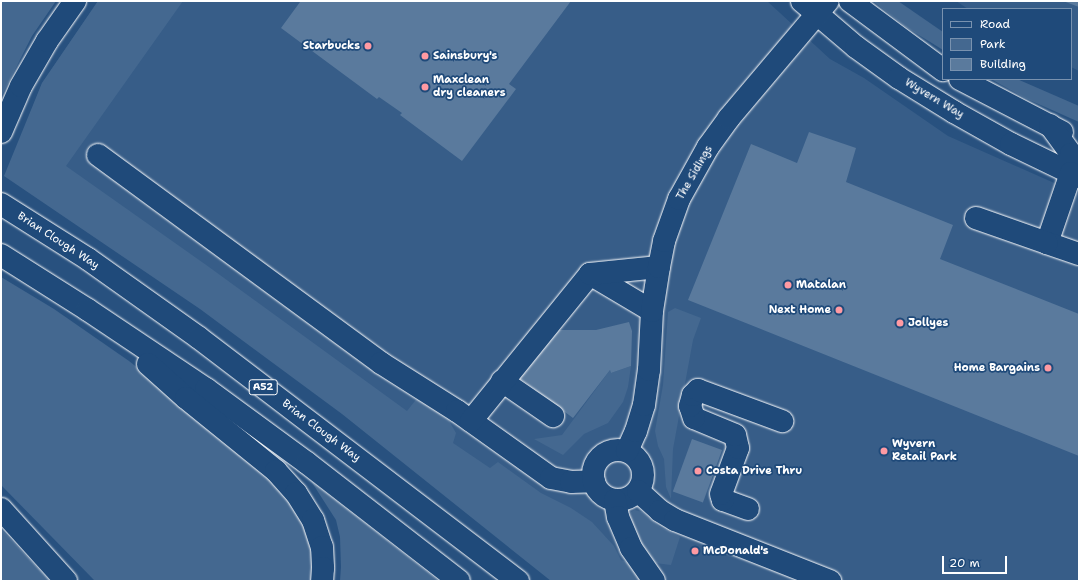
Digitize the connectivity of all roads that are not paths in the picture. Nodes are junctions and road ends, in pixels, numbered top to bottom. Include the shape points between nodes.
1 (75, 1) edge
2 (850, 1) edge
3 (815, 5) edge
4 (942, 69) edge
5 (962, 80) edge
6 (1050, 125) junction
7 (1, 132) edge
8 (1079, 140) edge
9 (98, 155) dead end
10 (1075, 175) edge
11 (1, 204) edge
12 (976, 218) dead end
13 (1046, 242) junction
14 (1079, 254) edge
15 (1, 255) edge
16 (659, 267) junction
17 (590, 274) junction
18 (88, 310) junction
19 (652, 311) junction
20 (502, 381) junction
21 (553, 416) dead end
22 (471, 421) junction
23 (782, 421) dead end
24 (627, 451) junction
25 (594, 481) junction
26 (638, 491) junction
27 (615, 500) junction
28 (1, 509) edge
29 (748, 509) dead end
30 (66, 581) edge
31 (322, 581) edge
32 (459, 581) edge
33 (518, 581) edge
34 (654, 581) edge
35 (830, 581) edge

1 - 7 main road via 47,41 21,86
2 - 4 main road
3 - 10 main road, Wyvern Way via 862,51 899,78 1011,144
3 - 16 main road, The Sidings via 708,148 679,200 664,241
5 - 6 main road
6 - 8 main road
6 - 10 main road via 1072,154
9 - 22 main road via 381,363
10 - 13 main road
11 - 33 main road, Brian Clough Way / A52 via 88,259 199,338
12 - 13 main road
13 - 14 main road
15 - 18 main road
16 - 17 main road
16 - 19 main road, The Sidings
17 - 19 main road
17 - 20 main road
18 - 31 main road via 186,398 276,471 296,493 313,520 322,547
18 - 32 main road via 206,389 301,458
19 - 24 main road, The Sidings via 646,394 641,419
20 - 21 main road
20 - 22 main road
22 - 25 main road via 550,478 571,482
23 - 29 main road via 698,390 692,396 690,406 694,418 735,435 738,448 721,494 723,500
24 - 25 main road via 612,450 605,454 595,466
24 - 26 main road via 637,458 643,468 642,484
25 - 27 main road via 601,493
26 - 27 main road via 631,497
26 - 35 main road via 660,511 675,520
27 - 34 main road via 618,517 631,548
28 - 30 main road

